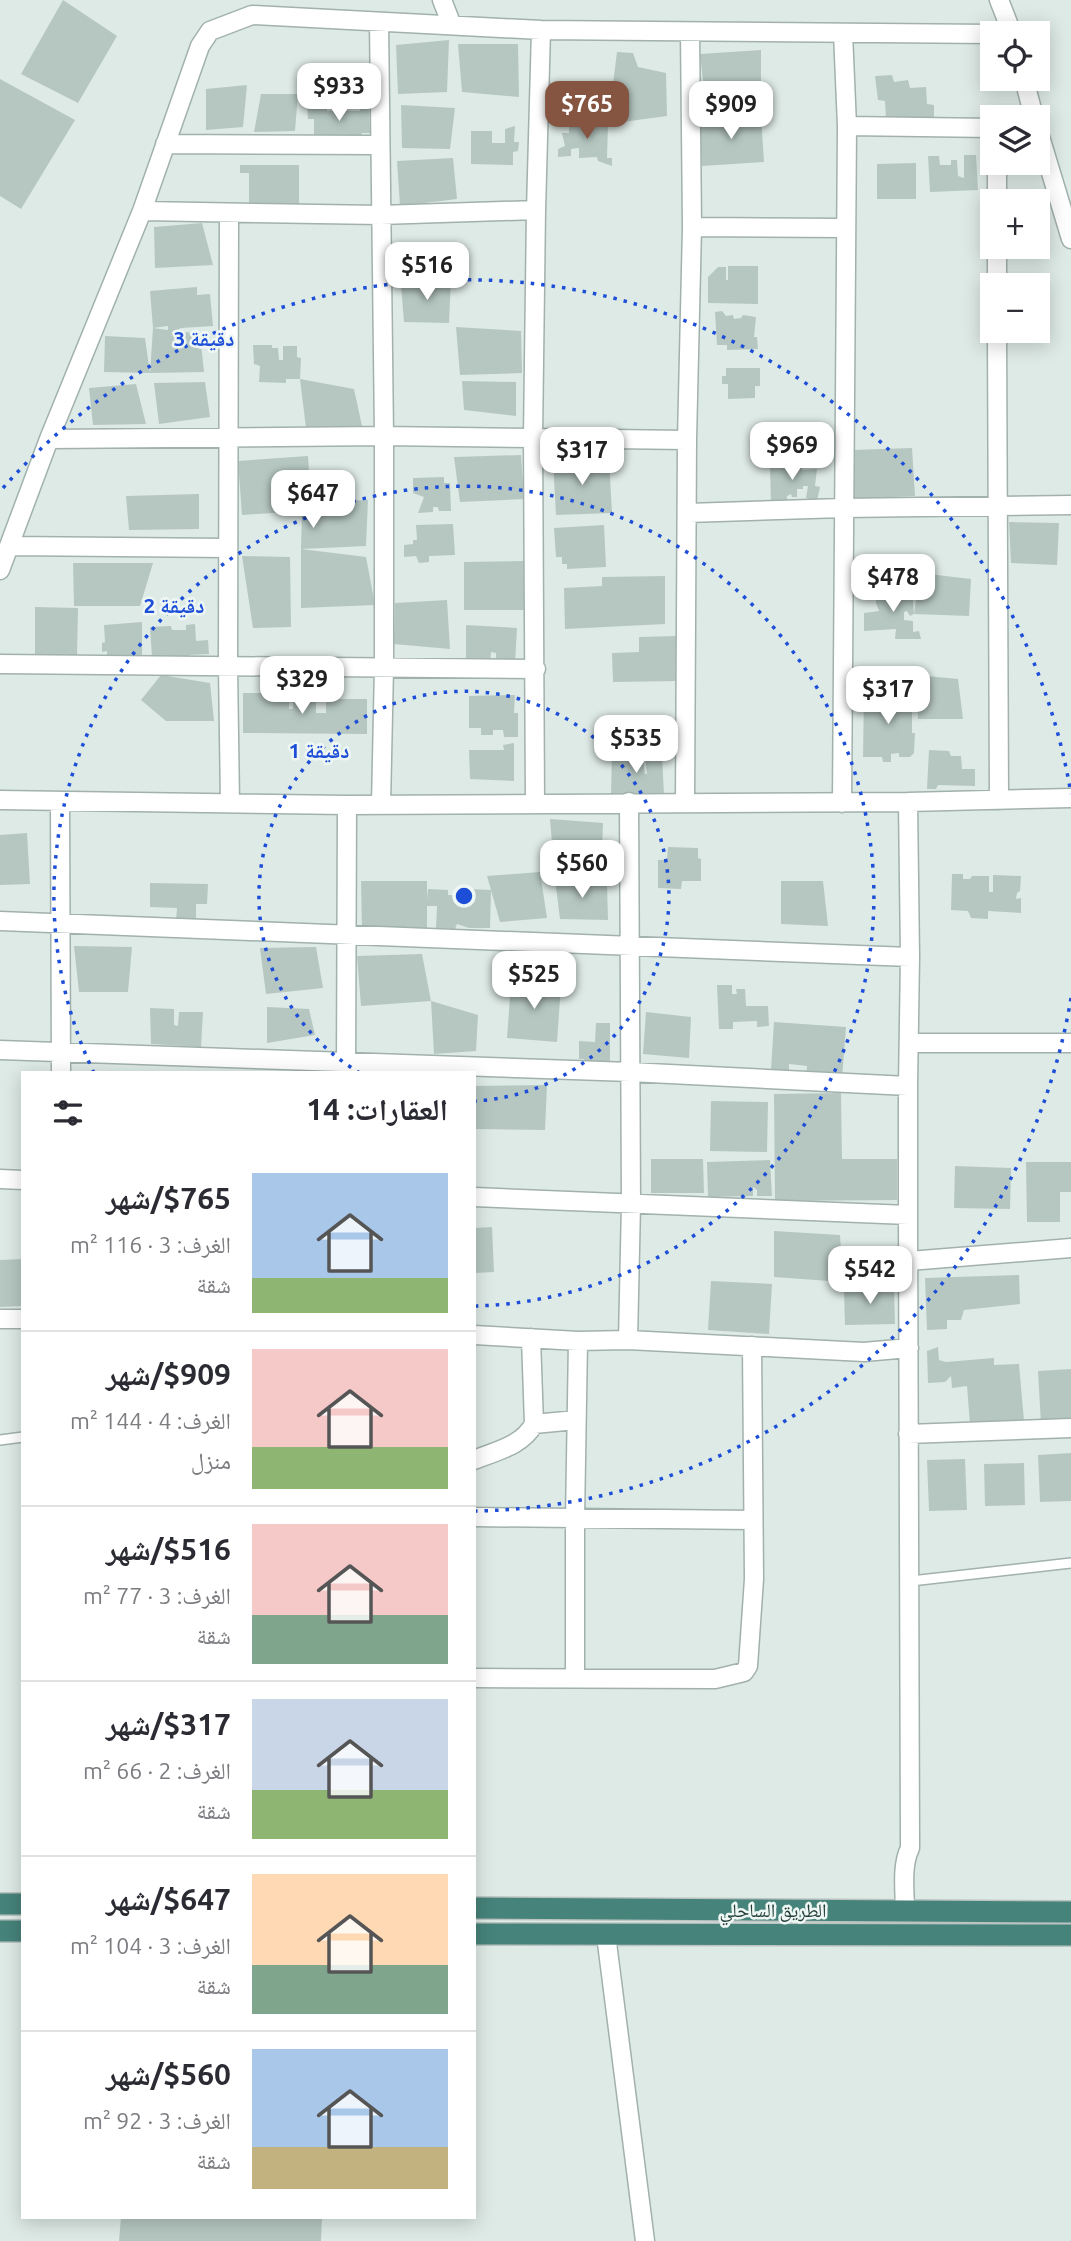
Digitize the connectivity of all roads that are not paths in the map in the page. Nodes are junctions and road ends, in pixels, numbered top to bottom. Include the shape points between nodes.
1 (442, 0) edge
2 (999, 0) edge
3 (253, 7) edge
4 (1007, 21) edge
5 (379, 22) junction
6 (451, 23) junction
7 (541, 30) junction
8 (690, 32) junction
9 (843, 33) junction
10 (980, 34) edge
11 (847, 126) junction
12 (980, 128) edge
13 (165, 144) junction
14 (379, 145) junction
15 (1050, 170) edge
16 (536, 210) junction
17 (142, 211) junction
18 (229, 214) junction
19 (380, 215) junction
20 (692, 226) junction
21 (845, 228) junction
22 (1071, 239) edge
23 (997, 343) edge
24 (384, 436) junction
25 (228, 437) junction
26 (533, 438) junction
27 (49, 439) junction
28 (687, 440) junction
29 (1071, 505) edge
30 (998, 507) junction
31 (843, 508) junction
32 (688, 513) junction
33 (9, 546) junction
34 (228, 548) junction
35 (0, 570) edge
36 (0, 664) edge
37 (228, 667) junction
38 (384, 667) junction
39 (536, 669) junction
40 (1071, 798) edge
41 (0, 800) edge
42 (999, 800) junction
43 (60, 802) junction
44 (629, 802) junction
45 (685, 802) junction
46 (908, 802) junction
47 (230, 803) junction
48 (842, 803) junction
49 (535, 804) junction
50 (347, 805) junction
51 (381, 805) junction
52 (0, 921) edge
53 (61, 922) junction
54 (345, 933) junction
55 (630, 947) junction
56 (910, 957) junction
57 (909, 1043) junction
58 (1071, 1043) edge
59 (0, 1051) edge
60 (61, 1053) junction
61 (346, 1067) edge
62 (61, 1071) edge
63 (629, 1072) junction
64 (908, 1086) junction
65 (0, 1179) edge
66 (21, 1180) edge
67 (476, 1197) edge
68 (631, 1204) junction
69 (908, 1215) junction
70 (1071, 1248) edge
71 (909, 1261) junction
72 (0, 1319) edge
73 (21, 1319) edge
74 (476, 1335) edge
75 (531, 1338) junction
76 (628, 1340) junction
77 (578, 1341) junction
78 (752, 1346) junction
79 (909, 1348) junction
80 (576, 1420) junction
81 (534, 1424) junction
82 (1071, 1428) edge
83 (908, 1434) junction
84 (21, 1437) edge
85 (0, 1440) edge
86 (476, 1459) edge
87 (476, 1517) edge
88 (575, 1520) junction
89 (753, 1520) junction
90 (1071, 1563) edge
91 (911, 1581) junction
92 (476, 1678) edge
93 (575, 1678) junction
94 (0, 1904) edge
95 (21, 1904) edge
96 (476, 1908) edge
97 (905, 1912) junction
98 (1071, 1912) edge
99 (0, 1931) edge
100 (21, 1931) edge
101 (476, 1934) edge
102 (606, 1935) junction
103 (1071, 1935) edge
104 (645, 2241) edge

1 - 6 street
2 - 4 street
3 - 5 street
3 - 13 street via 210,31 200,46
5 - 6 street
5 - 14 street
6 - 7 street
7 - 8 street
7 - 16 street
8 - 9 street
8 - 20 street
9 - 10 street
9 - 11 street
11 - 12 street
11 - 21 street
13 - 14 street
13 - 17 street
14 - 19 street
15 - 22 street
16 - 19 street
16 - 26 street
17 - 18 street
17 - 27 street
18 - 19 street
18 - 25 street
19 - 24 street
20 - 21 street
20 - 28 street
21 - 31 street
23 - 30 street
24 - 25 street
24 - 26 street
24 - 38 street
25 - 27 street
25 - 34 street
26 - 28 street
26 - 39 street
27 - 33 street
28 - 32 street
29 - 30 street
30 - 31 street
30 - 42 street
31 - 32 street
31 - 48 street
32 - 45 street
33 - 34 street
33 - 35 street
34 - 37 street
36 - 37 street
37 - 38 street
37 - 47 street
38 - 39 street
38 - 51 street
39 - 49 street
40 - 42 street
41 - 43 street
42 - 46 street
43 - 47 street
43 - 53 street
44 - 45 street
44 - 49 street
44 - 55 street
45 - 48 street
46 - 48 street
46 - 56 street
47 - 50 street
49 - 51 street
50 - 51 street
50 - 54 street
52 - 53 street
53 - 54 street
53 - 60 street
54 - 55 street
54 - 61 street
55 - 56 street
55 - 63 street
56 - 57 street
57 - 58 street
57 - 64 street
59 - 60 street
60 - 61 street
60 - 62 street
61 - 63 street
63 - 64 street
63 - 68 street
64 - 69 street
65 - 66 street
67 - 68 street
68 - 69 street
68 - 76 street
69 - 71 street
70 - 71 street
71 - 79 street
72 - 73 street
74 - 75 street
75 - 77 street
75 - 81 street
76 - 77 street
76 - 78 street
77 - 80 street
78 - 79 street via 864,1352
78 - 89 street
79 - 83 street
80 - 81 street
80 - 88 street
81 - 86 street via 527,1436 514,1444
82 - 83 street
83 - 91 street
84 - 85 lane
87 - 88 street
88 - 89 street
88 - 93 street
89 - 93 street via 753,1592 744,1672 715,1679
90 - 91 lane
91 - 97 street via 910,1848
92 - 93 street
94 - 95 highway
96 - 97 highway, الطريق الساحلي
97 - 98 highway, الطريق الساحلي
99 - 100 highway
101 - 102 highway, الطريق الساحلي
102 - 103 highway, الطريق الساحلي
102 - 104 street

